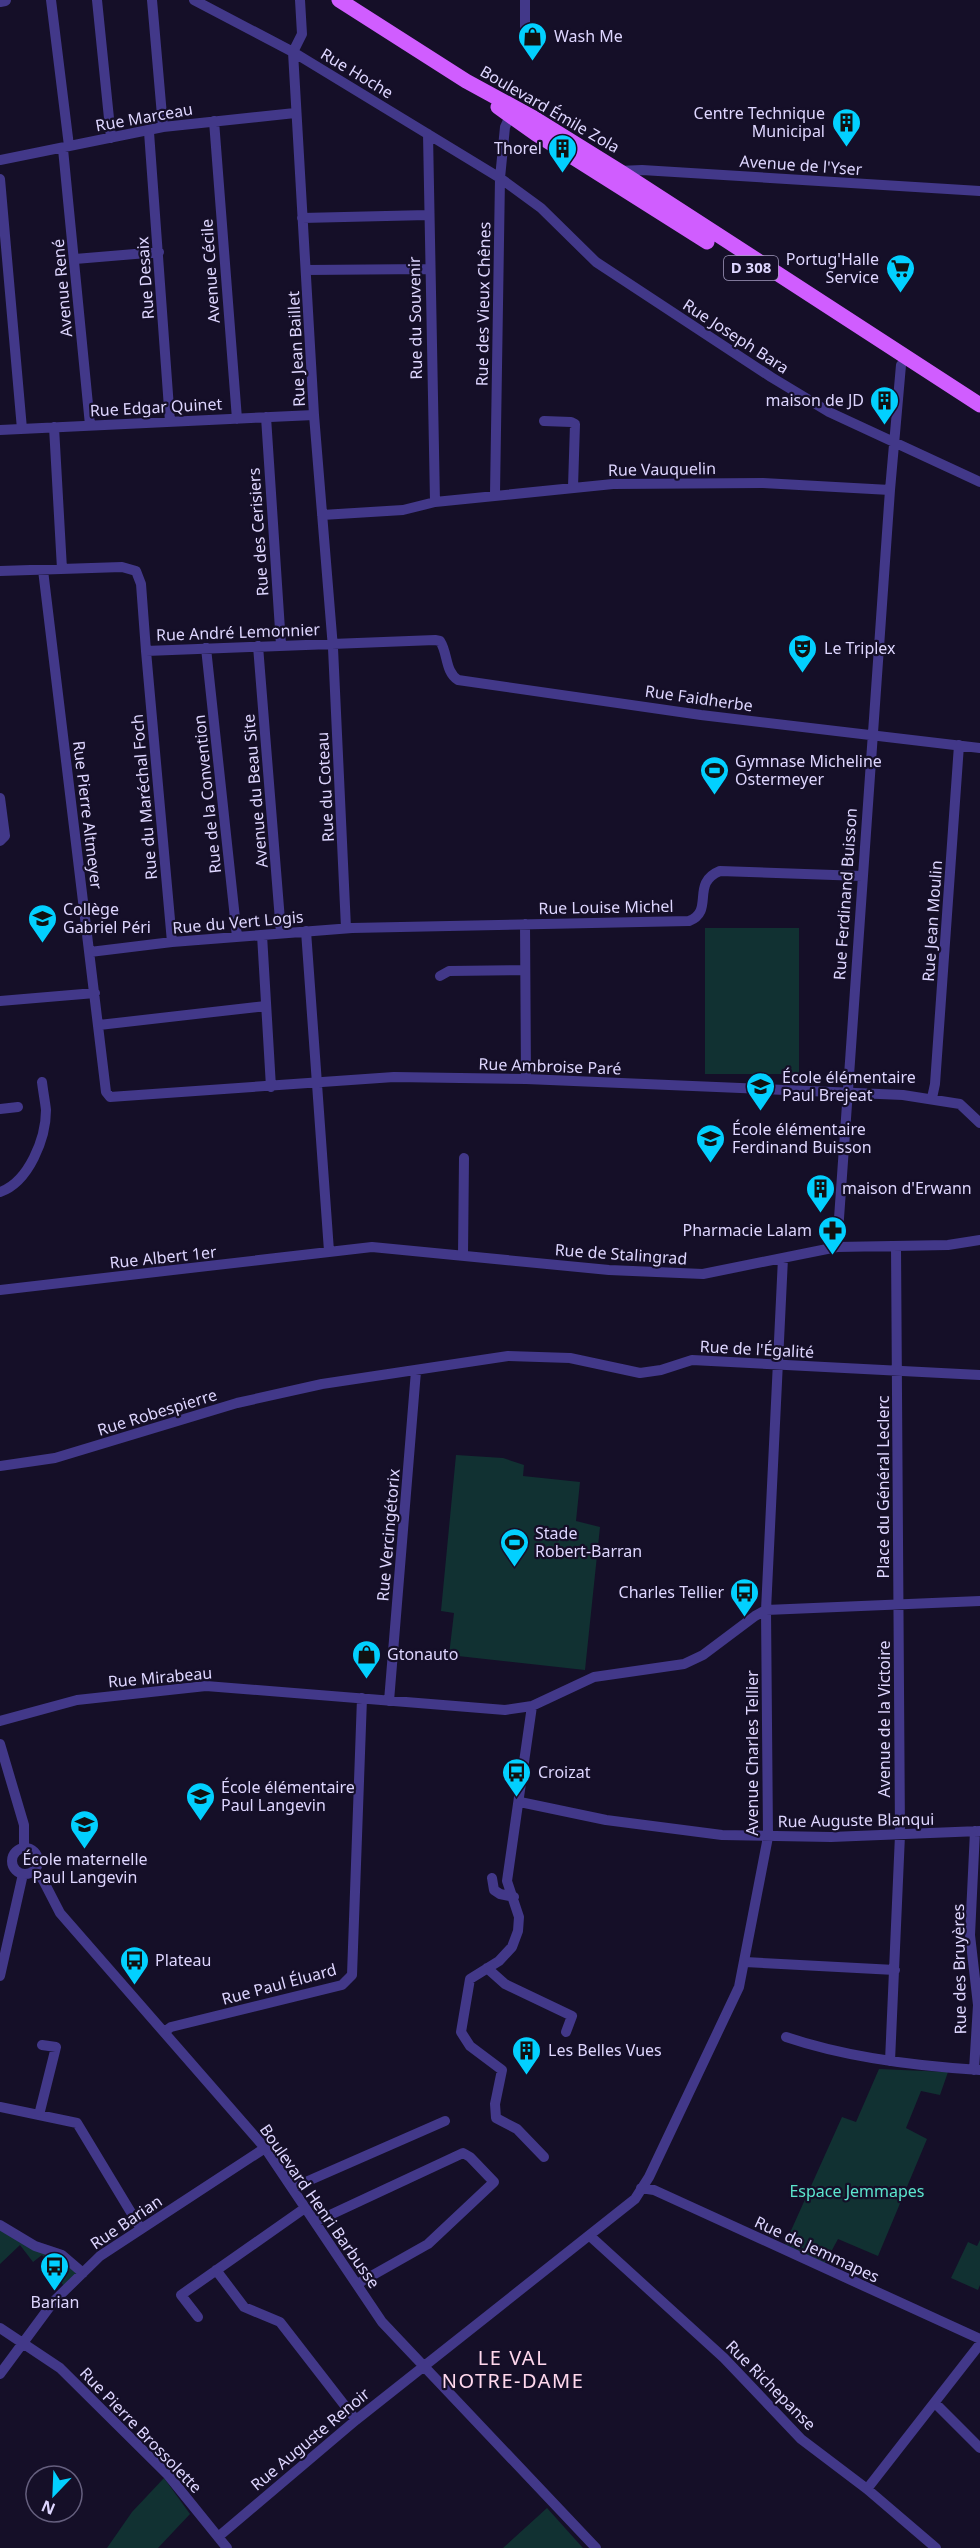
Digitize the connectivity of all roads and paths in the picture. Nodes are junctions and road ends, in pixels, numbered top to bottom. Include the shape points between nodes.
1 (5, 0) edge
2 (51, 0) edge
3 (97, 0) edge
4 (152, 0) edge
5 (194, 0) edge
6 (300, 0) edge
7 (339, 0) edge
8 (525, 0) edge
9 (0, 1) edge
10 (525, 27) dead end
11 (293, 52) junction
12 (466, 81) junction
13 (295, 113) junction
14 (510, 116) junction
15 (214, 121) junction
16 (163, 128) junction
17 (149, 132) junction
18 (428, 134) junction
19 (111, 138) junction
20 (66, 148) junction
21 (0, 160) edge
22 (581, 162) junction
23 (621, 172) junction
24 (500, 178) junction
25 (0, 179) edge
26 (621, 189) junction
27 (980, 191) edge
28 (428, 215) junction
29 (302, 218) junction
30 (159, 252) junction
31 (75, 259) junction
32 (429, 269) junction
33 (306, 270) junction
34 (901, 365) junction
35 (980, 405) edge
36 (314, 415) junction
37 (980, 416) edge
38 (266, 417) junction
39 (237, 418) junction
40 (170, 422) junction
41 (544, 422) dead end
42 (90, 425) junction
43 (54, 427) junction
44 (22, 429) junction
45 (0, 430) edge
46 (894, 441) junction
47 (980, 482) edge
48 (573, 487) junction
49 (890, 490) junction
50 (495, 494) junction
51 (435, 502) junction
52 (322, 514) junction
53 (62, 569) junction
54 (43, 570) junction
55 (0, 571) edge
56 (440, 641) joint
57 (333, 644) junction
58 (281, 645) junction
59 (258, 646) junction
60 (206, 648) junction
61 (146, 651) junction
62 (872, 734) junction
63 (959, 745) junction
64 (980, 748) edge
65 (0, 798) edge
66 (0, 841) edge
67 (862, 876) junction
68 (525, 924) junction
69 (389, 926) joint
70 (346, 928) junction
71 (306, 931) junction
72 (281, 933) junction
73 (262, 935) junction
74 (237, 937) junction
75 (172, 942) junction
76 (90, 952) junction
77 (525, 970) junction
78 (440, 976) dead end
79 (95, 993) junction
80 (0, 1001) edge
81 (266, 1006) junction
82 (99, 1025) junction
83 (526, 1079) junction
84 (42, 1082) dead end
85 (316, 1084) junction
86 (271, 1087) junction
87 (846, 1092) junction
88 (110, 1098) joint
89 (932, 1098) junction
90 (18, 1107) dead end
91 (0, 1109) edge
92 (980, 1123) edge
93 (464, 1158) dead end
94 (0, 1192) edge
95 (980, 1240) edge
96 (896, 1246) junction
97 (837, 1247) junction
98 (329, 1251) junction
99 (463, 1255) junction
100 (783, 1258) junction
101 (0, 1290) edge
102 (778, 1365) junction
103 (416, 1371) junction
104 (897, 1371) junction
105 (980, 1375) edge
106 (322, 1384) joint
107 (0, 1466) edge
108 (980, 1601) edge
109 (898, 1604) junction
110 (766, 1610) junction
111 (362, 1698) junction
112 (389, 1701) junction
113 (532, 1706) junction
114 (0, 1721) edge
115 (0, 1744) edge
116 (520, 1802) junction
117 (977, 1831) edge
118 (900, 1835) junction
119 (768, 1837) junction
120 (24, 1848) junction
121 (28, 1872) junction
122 (492, 1878) dead end
123 (514, 1897) junction
124 (745, 1962) junction
125 (487, 1968) junction
126 (895, 1970) junction
127 (0, 1976) edge
128 (164, 2031) junction
129 (566, 2032) dead end
130 (786, 2037) dead end
131 (42, 2045) dead end
132 (890, 2061) junction
133 (977, 2070) edge
134 (0, 2107) edge
135 (39, 2115) junction
136 (445, 2121) dead end
137 (266, 2148) junction
138 (544, 2157) dead end
139 (292, 2188) junction
140 (641, 2188) junction
141 (305, 2208) junction
142 (315, 2222) junction
143 (0, 2225) edge
144 (141, 2229) junction
145 (590, 2236) junction
146 (216, 2270) junction
147 (82, 2273) junction
148 (357, 2284) junction
149 (198, 2317) dead end
150 (0, 2328) edge
151 (980, 2339) edge
152 (22, 2344) junction
153 (980, 2344) edge
154 (423, 2366) junction
155 (0, 2374) edge
156 (935, 2403) junction
157 (356, 2420) junction
158 (980, 2448) edge
159 (867, 2489) junction
160 (218, 2537) junction
161 (227, 2548) edge
162 (596, 2548) edge
163 (936, 2548) edge

1 - 9 street
2 - 20 street, Avenue René
3 - 19 street
4 - 16 street
5 - 11 street, Rue Hoche
6 - 11 street, Rue Jean Baillet via 302,34
7 - 12 main road, D 308
8 - 10 street
11 - 13 street, Rue Jean Baillet
11 - 18 street, Rue Hoche
12 - 14 main road, Boulevard Émile Zola / D 308
12 - 23 main road, Boulevard Émile Zola / D 308
13 - 15 street, Rue Marceau
13 - 29 street, Rue Jean Baillet
14 - 22 main road, Boulevard Émile Zola / D 308
14 - 24 street, Rue des Vieux Chênes via 505,127
15 - 16 street, Rue Marceau
15 - 39 street, Avenue Cécile
16 - 17 street, Rue Marceau
17 - 19 street, Rue Marceau
17 - 30 street, Rue Desaix
18 - 24 street, Rue Hoche
18 - 28 street, Rue du Souvenir
19 - 20 street, Rue Marceau
20 - 21 street, Rue Marceau
20 - 31 street, Avenue René
22 - 23 street, Avenue de l'Yser
22 - 26 main road, Boulevard Émile Zola / D 308
23 - 26 street
23 - 27 street, Avenue de l'Yser via 642,170
23 - 35 main road, Boulevard Émile Zola / D 308
24 - 46 street, Rue Joseph Bara via 542,208 596,262 829,412
24 - 50 street, Rue des Vieux Chênes
25 - 44 street
26 - 34 main road, Boulevard Émile Zola / D 308
28 - 29 street
28 - 32 street, Rue du Souvenir
29 - 33 street, Rue Jean Baillet
30 - 31 street
30 - 40 street, Rue Desaix
31 - 42 street, Avenue René
32 - 33 street
32 - 51 street, Rue du Souvenir
33 - 36 street, Rue Jean Baillet
34 - 37 main road, Boulevard Émile Zola / D 308
34 - 46 street, Rue Ferdinand Buisson
36 - 38 street, Rue Edgar Quinet
36 - 52 street, Rue Jean Baillet
38 - 39 street, Rue Edgar Quinet
38 - 58 street, Rue des Cerisiers
39 - 40 street, Rue Edgar Quinet
40 - 42 street, Rue Edgar Quinet
41 - 48 street via 575,424
42 - 43 street, Rue Edgar Quinet
43 - 44 street, Rue Edgar Quinet
43 - 53 street
44 - 45 street, Rue Edgar Quinet
46 - 47 street, Rue Joseph Bara
46 - 49 street, Rue Ferdinand Buisson
48 - 49 street, Rue Vauquelin via 763,483
48 - 50 street, Rue Vauquelin
49 - 62 street, Rue Ferdinand Buisson
50 - 51 street, Rue Vauquelin
51 - 52 street, Rue Vauquelin via 403,510
52 - 57 street, Rue Jean Baillet
53 - 54 street, Rue André Lemonnier
53 - 61 street, Rue André Lemonnier via 122,567 136,571 141,584
54 - 55 street, Rue André Lemonnier
54 - 76 street, Rue Pierre Altmeyer
56 - 57 street, Rue André Lemonnier
56 - 62 street, Rue Faidherbe via 450,672 458,680 701,715
57 - 58 street, Rue André Lemonnier
57 - 70 street, Rue du Coteau
58 - 59 street, Rue André Lemonnier
59 - 60 street, Rue André Lemonnier
59 - 72 street, Avenue du Beau Site
60 - 61 street, Rue André Lemonnier
60 - 74 street, Rue de la Convention
61 - 75 street, Rue du Maréchal Foch
62 - 63 street, Rue Faidherbe
62 - 67 street, Rue Ferdinand Buisson
63 - 64 street, Rue Faidherbe
63 - 89 street, Rue Jean Moulin
65 - 66 street via 5,836
67 - 68 street, Rue Louise Michel via 726,870 706,880 702,910 689,921
67 - 87 street, Rue Ferdinand Buisson
68 - 69 street, Rue Louise Michel
68 - 77 street
69 - 70 street, Rue du Vert Logis
70 - 71 street, Rue du Vert Logis
71 - 72 street, Rue du Vert Logis
71 - 85 street
72 - 73 street, Rue du Vert Logis
73 - 74 street, Rue du Vert Logis
73 - 81 street
74 - 75 street, Rue du Vert Logis
75 - 76 street, Rue du Vert Logis
76 - 79 street, Rue Pierre Altmeyer
77 - 78 street via 449,970
77 - 83 street
79 - 80 street
79 - 82 street, Rue Pierre Altmeyer
81 - 82 street
81 - 86 street
82 - 88 street, Rue Pierre Altmeyer via 106,1092
83 - 85 street, Rue Ambroise Paré via 394,1077
83 - 87 street, Rue Ambroise Paré
84 - 94 street via 46,1111 42,1135 24,1173
85 - 86 street, Rue Ambroise Paré
85 - 98 street
86 - 88 street, Rue Ambroise Paré
87 - 89 street, Rue Ambroise Paré
87 - 97 street, Rue Ferdinand Buisson
89 - 92 street, Rue Ambroise Paré via 960,1104
90 - 91 street
93 - 99 street
95 - 96 street, Rue de Stalingrad
96 - 97 street, Rue de Stalingrad
96 - 104 street
97 - 100 street, Rue de Stalingrad
98 - 99 street, Rue de Stalingrad via 372,1248
98 - 101 street, Rue Albert 1er
99 - 100 street, Rue de Stalingrad via 662,1274 703,1274
100 - 102 street, Avenue Charles Tellier
102 - 103 street, Rue de l'Égalité via 692,1360 640,1373 570,1358 508,1356
102 - 104 street, Rue de l'Égalité
102 - 110 street, Avenue Charles Tellier
103 - 106 street, Rue de l'Égalité
103 - 112 street, Rue Vercingétorix
104 - 105 street, Rue de l'Égalité
104 - 109 street, Place du Général Leclerc
106 - 107 street, Rue Robespierre via 237,1403 56,1458
108 - 109 street
109 - 110 street
109 - 118 street, Avenue de la Victoire
110 - 113 street, Rue Mirabeau via 684,1664 594,1677
110 - 119 street, Avenue Charles Tellier
111 - 112 street, Rue Mirabeau
111 - 114 street, Rue Mirabeau via 206,1686 77,1700
111 - 128 street, Rue Paul Éluard via 352,1975 342,1985
112 - 113 street, Rue Mirabeau via 505,1710
113 - 116 street
115 - 120 street via 24,1825
116 - 119 street, Rue Auguste Blanqui via 606,1820
116 - 123 street via 507,1881
117 - 118 street, Rue Auguste Blanqui
117 - 133 street, Rue des Bruyères via 970,1935 978,2006
118 - 119 street, Rue Auguste Blanqui
118 - 126 street, Avenue de la Victoire
119 - 124 street, Avenue Charles Tellier
120 - 121 street via 35,1854 38,1862
120 - 121 street via 16,1851 12,1863 16,1870
121 - 127 street
121 - 128 street, Boulevard Henri Barbusse via 43,1880 60,1913
122 - 123 street via 494,1890
123 - 125 street via 519,1917 512,1947
124 - 126 street
124 - 140 street, Avenue Charles Tellier via 735,2000
125 - 129 street via 505,1984 572,2016
125 - 138 street via 470,1979 461,2032 470,2046 502,2070 496,2118 517,2128
126 - 132 street, Avenue de la Victoire
128 - 137 street, Boulevard Henri Barbusse
130 - 132 street
131 - 135 street via 56,2047
132 - 133 street
134 - 135 street
135 - 144 street via 77,2123
136 - 139 street
137 - 139 street, Boulevard Henri Barbusse
137 - 144 street, Rue Barian
139 - 141 street, Boulevard Henri Barbusse
140 - 145 street, Avenue Charles Tellier via 634,2199
140 - 151 street, Rue de Jemmapes via 654,2190
141 - 142 street, Boulevard Henri Barbusse
141 - 146 street
142 - 148 street, Boulevard Henri Barbusse
142 - 148 street via 463,2153 494,2182 428,2244
143 - 147 street via 35,2246 62,2255
144 - 147 street, Rue Barian
145 - 154 street, Rue Auguste Renoir
145 - 159 street, Rue Richepanse via 724,2358 801,2439
146 - 149 street via 181,2295
146 - 157 street via 244,2307 280,2322
147 - 152 street, Rue Barian via 54,2301
148 - 154 street, Boulevard Henri Barbusse via 382,2322
150 - 152 street, Rue Pierre Brossolette
152 - 155 street, Rue Barian
152 - 160 street, Rue Pierre Brossolette via 60,2368 153,2460
153 - 156 street
154 - 157 street, Rue Auguste Renoir
154 - 162 street, Boulevard Henri Barbusse
156 - 158 street
156 - 159 street
157 - 160 street, Rue Auguste Renoir
159 - 163 street, Rue Richepanse
160 - 161 street, Rue Pierre Brossolette

